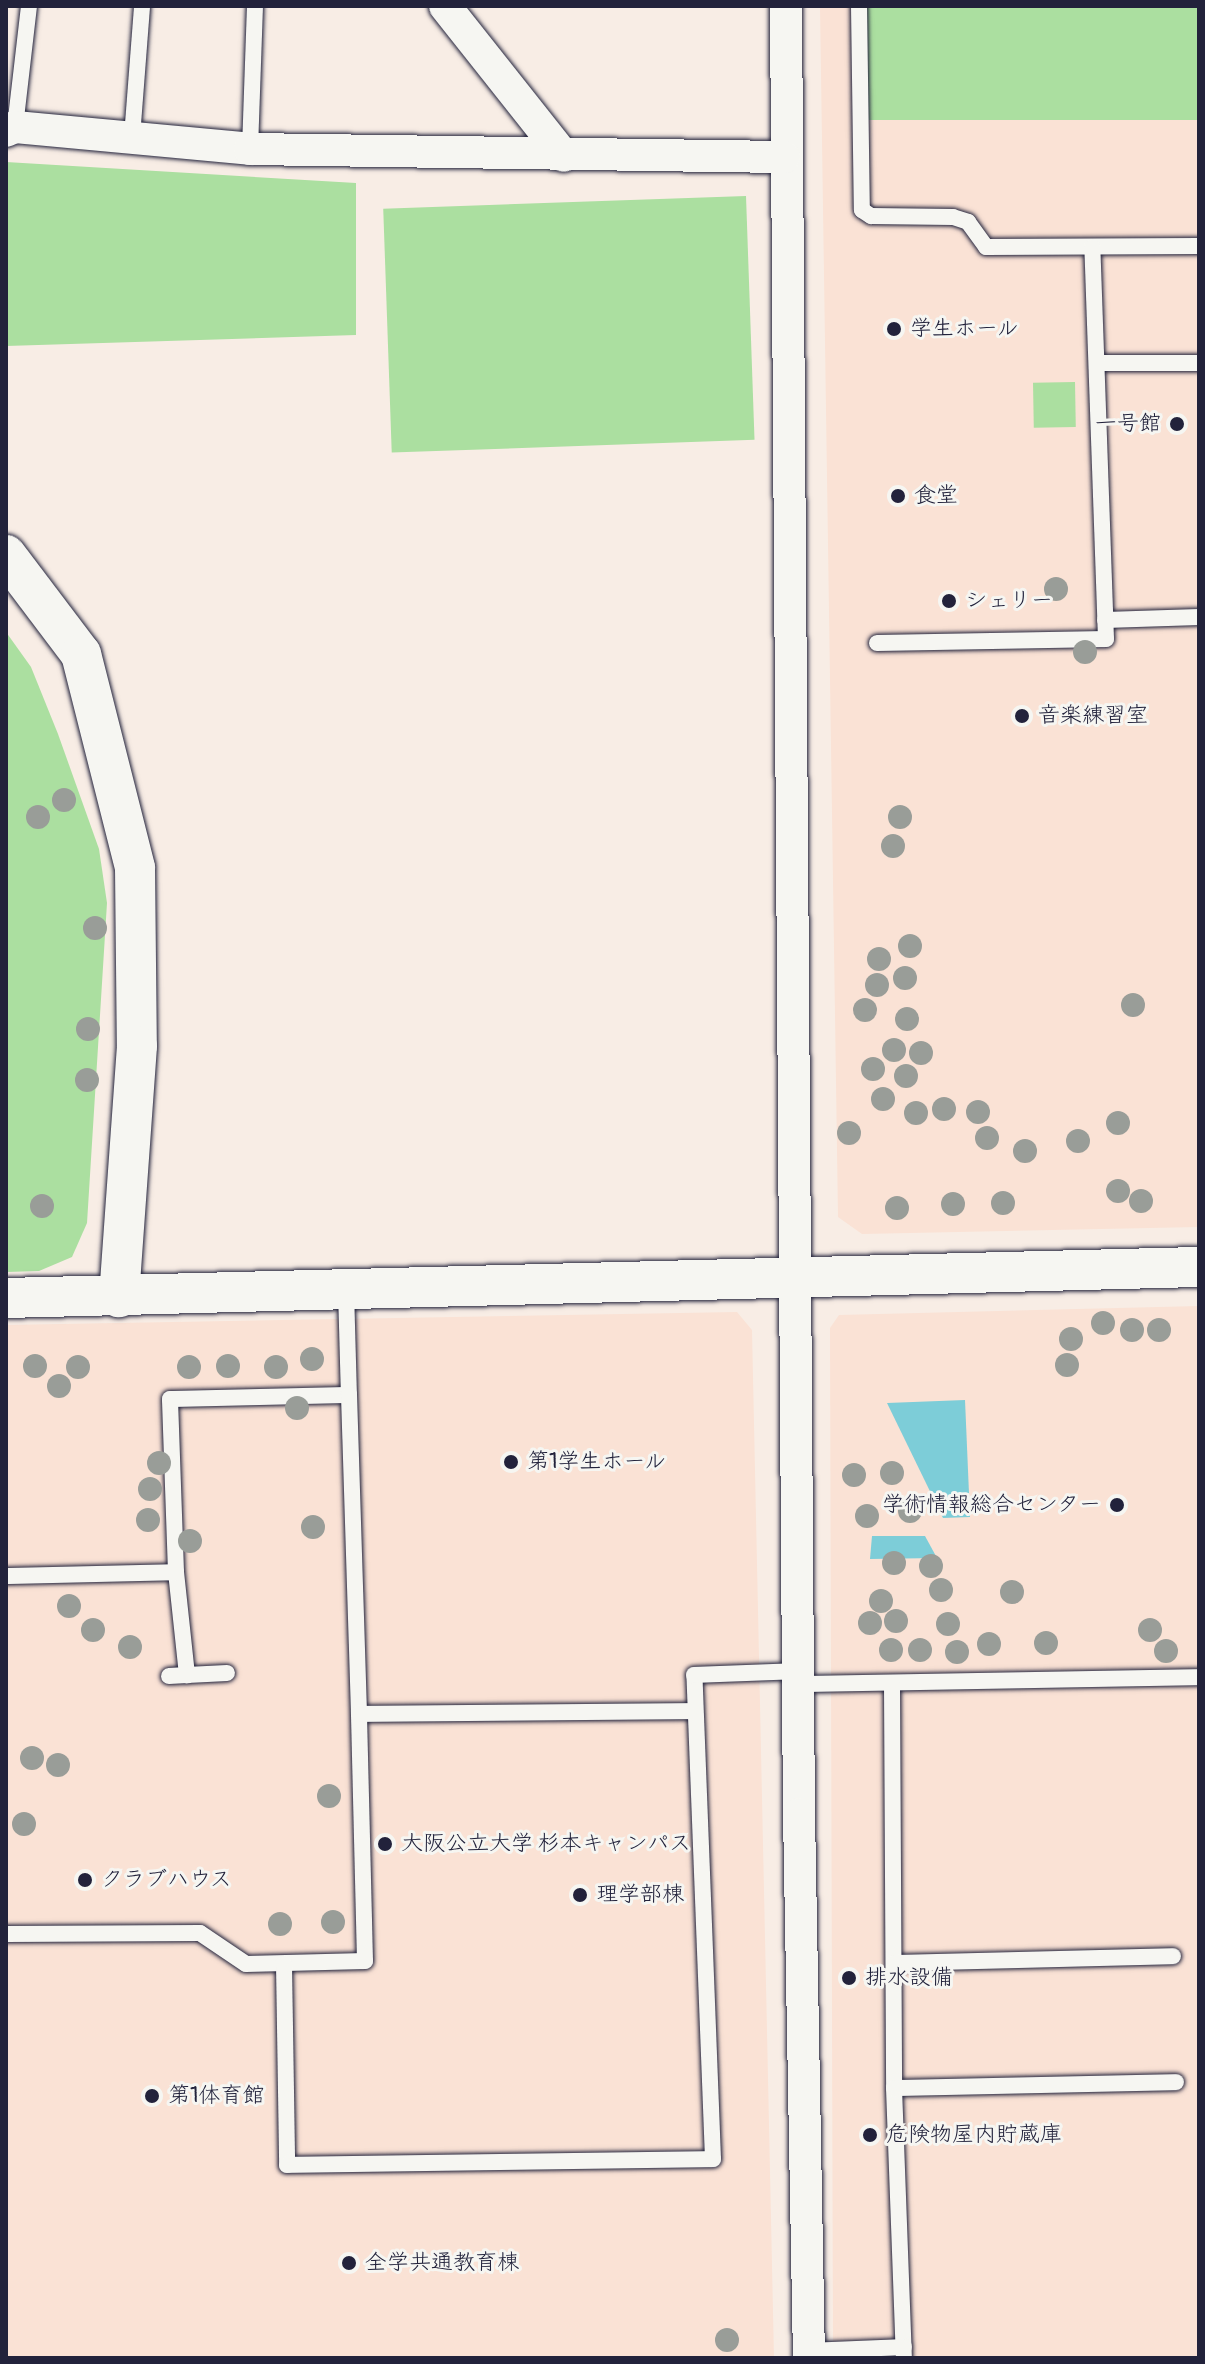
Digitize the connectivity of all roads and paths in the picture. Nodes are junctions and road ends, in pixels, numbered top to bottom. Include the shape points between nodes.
1 (29, 6) edge
2 (142, 6) edge
3 (255, 6) edge
4 (445, 6) edge
5 (786, 6) edge
6 (859, 6) edge
7 (10, 129) edge
8 (132, 137) junction
9 (250, 149) junction
10 (564, 156) junction
11 (784, 157) junction
12 (1199, 246) edge
13 (1092, 247) junction
14 (1099, 363) junction
15 (1199, 363) edge
16 (6, 555) edge
17 (1199, 617) edge
18 (1105, 620) junction
19 (877, 643) dead end
20 (1199, 1267) edge
21 (797, 1276) junction
22 (346, 1290) junction
23 (119, 1297) junction
24 (6, 1298) edge
25 (349, 1395) junction
26 (176, 1572) junction
27 (6, 1576) edge
28 (227, 1673) dead end
29 (187, 1675) junction
30 (169, 1676) dead end
31 (799, 1677) junction
32 (1199, 1677) edge
33 (892, 1685) junction
34 (695, 1711) junction
35 (359, 1714) junction
36 (6, 1934) edge
37 (1173, 1956) dead end
38 (894, 1963) junction
39 (284, 1964) junction
40 (1176, 2082) dead end
41 (894, 2088) junction
42 (904, 2353) edge
43 (809, 2354) edge

1 - 7 lane
2 - 8 lane
3 - 9 lane
4 - 10 street
5 - 11 street
6 - 13 lane via 862,210 871,216 953,217 968,222 986,247
7 - 8 street
8 - 9 street
9 - 10 street
10 - 11 street
11 - 21 street
12 - 13 lane
13 - 14 lane
14 - 15 lane
14 - 18 lane
16 - 23 street via 81,654 135,868 137,1046
17 - 18 lane
18 - 19 lane via 1106,639
20 - 21 street
21 - 22 street
21 - 31 street
22 - 23 street
22 - 25 lane
23 - 24 street
25 - 26 lane via 170,1399
25 - 35 lane
26 - 27 lane
26 - 29 lane
28 - 29 lane
29 - 30 lane
31 - 33 lane
31 - 34 lane via 694,1675
31 - 43 street
32 - 33 lane
33 - 38 lane
34 - 35 lane
34 - 39 lane via 713,2159 287,2165
35 - 39 lane via 365,1961
36 - 39 lane via 200,1933 246,1964
37 - 38 lane
38 - 41 lane
40 - 41 lane
41 - 42 lane
42 - 43 lane

